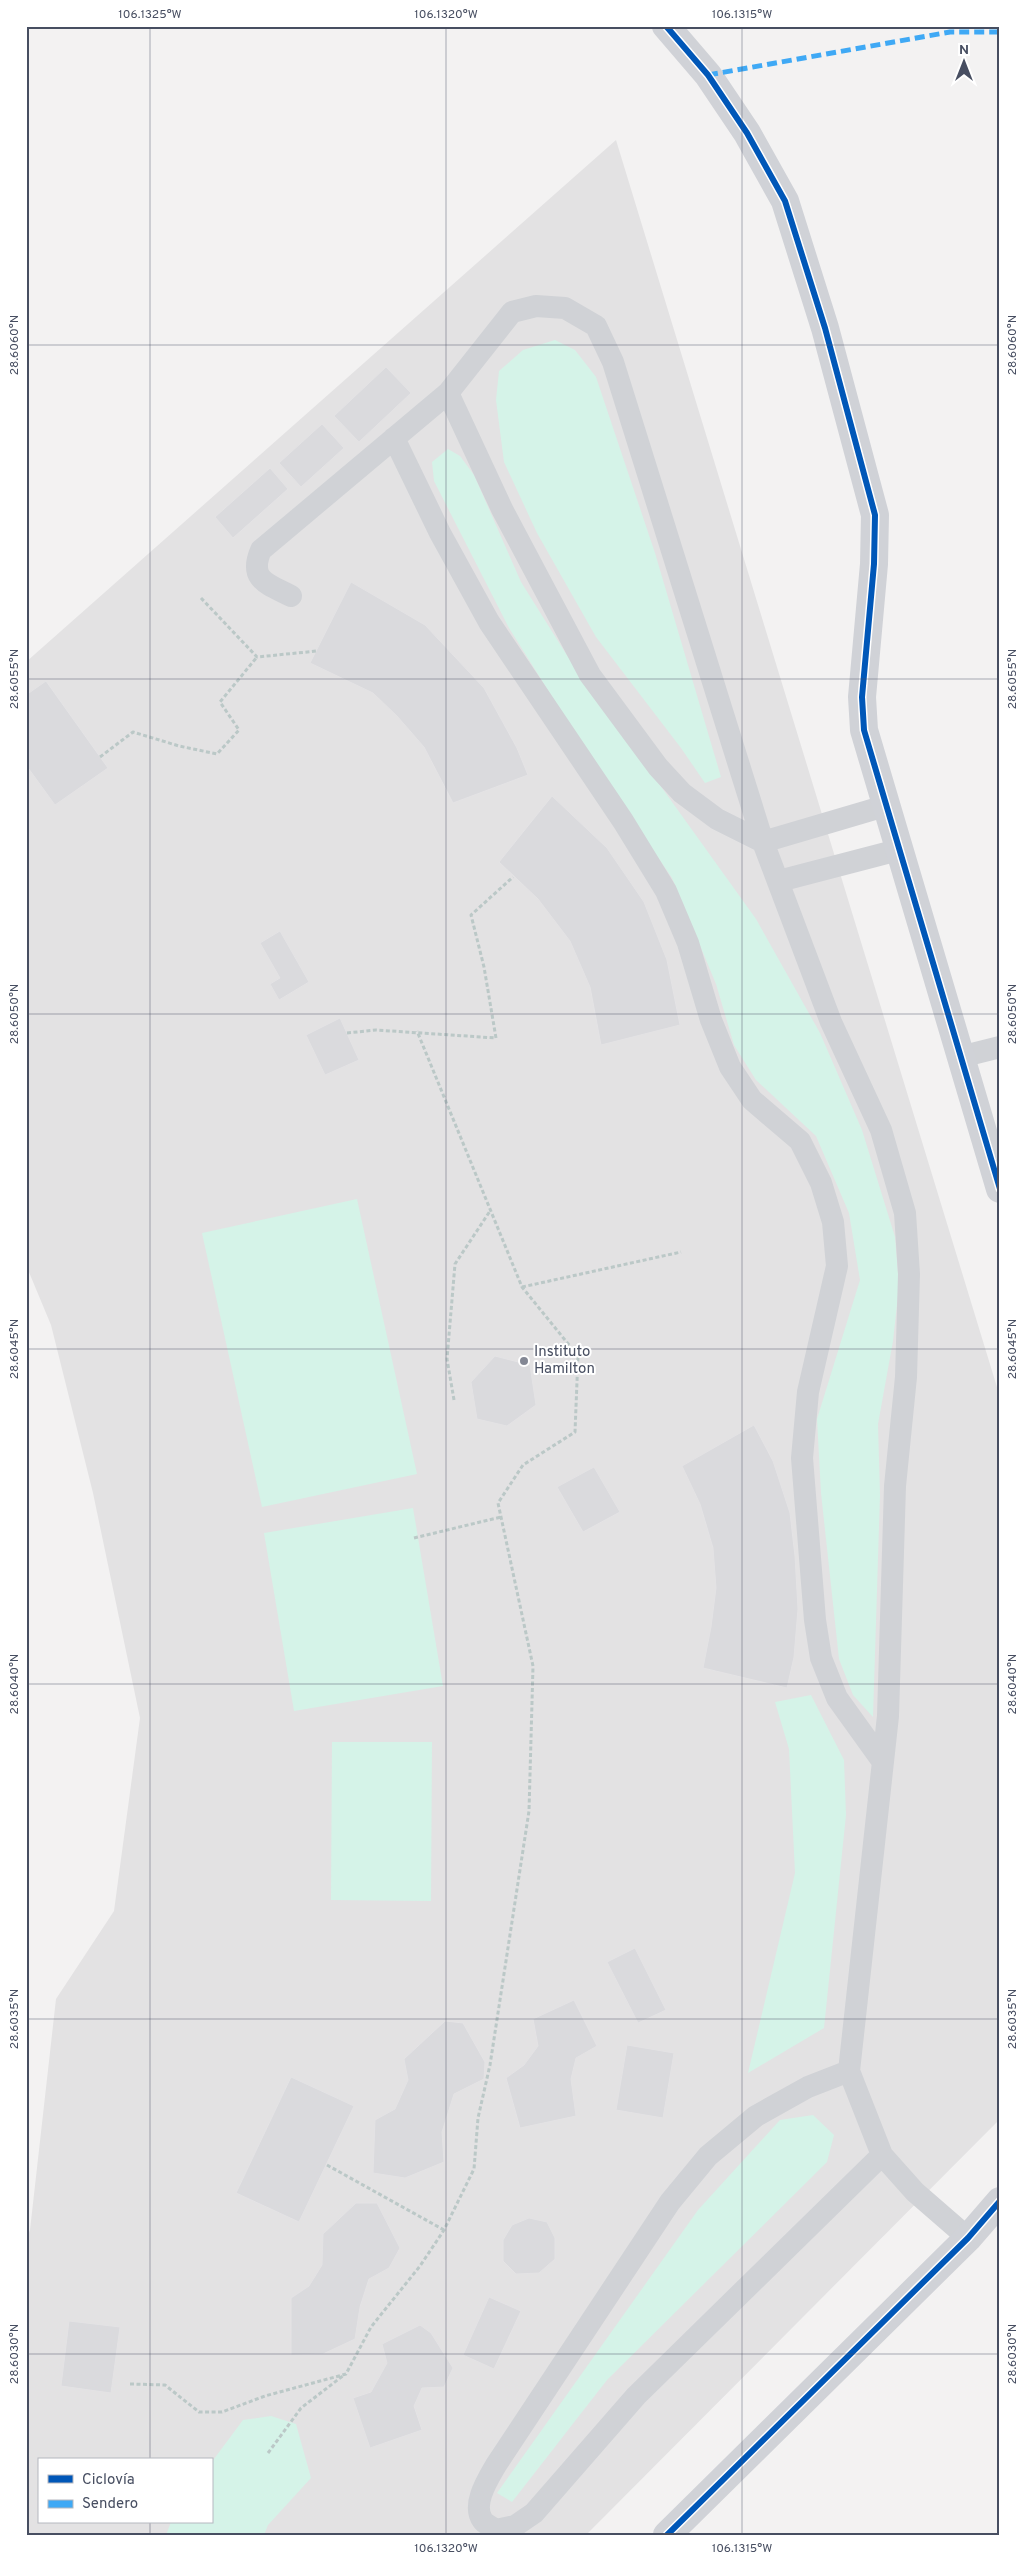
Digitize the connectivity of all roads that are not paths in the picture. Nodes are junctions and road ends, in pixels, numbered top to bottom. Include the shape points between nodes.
1 (666, 26) edge
2 (448, 393) junction
3 (394, 438) junction
4 (290, 596) dead end
5 (885, 806) junction
6 (764, 842) junction
7 (898, 850) junction
8 (779, 881) junction
9 (1000, 1047) edge
10 (960, 1057) junction
11 (1000, 1189) edge
12 (884, 1762) junction
13 (849, 2072) junction
14 (882, 2154) junction
15 (1000, 2201) edge
16 (968, 2238) junction
17 (667, 2535) edge

1 - 5 street via 708,75 747,133 785,201 825,328 875,515 862,697 864,730
2 - 3 lane
2 - 6 lane via 502,509 590,675 658,767 682,793 717,820
2 - 6 lane via 512,312 536,306 565,308 596,326 613,362
3 - 4 lane via 261,550 256,561 260,579
3 - 12 lane via 440,533 489,622 666,890 688,943 730,1067 752,1100 800,1141 821,1183 833,1222 837,1266 808,1392 802,1458 815,1620 821,1658 837,1698
5 - 6 lane
5 - 7 street
6 - 8 lane
7 - 8 lane
7 - 10 street
8 - 12 lane via 832,1022 880,1130 905,1213 910,1274 907,1359 895,1486
9 - 10 lane
10 - 11 street
12 - 13 lane
13 - 14 lane
13 - 14 lane via 808,2087 756,2116 708,2156 670,2202 496,2465 483,2490 479,2510 483,2521 496,2530 515,2526 534,2513 636,2396
14 - 16 lane via 915,2192
15 - 16 street
16 - 17 street

